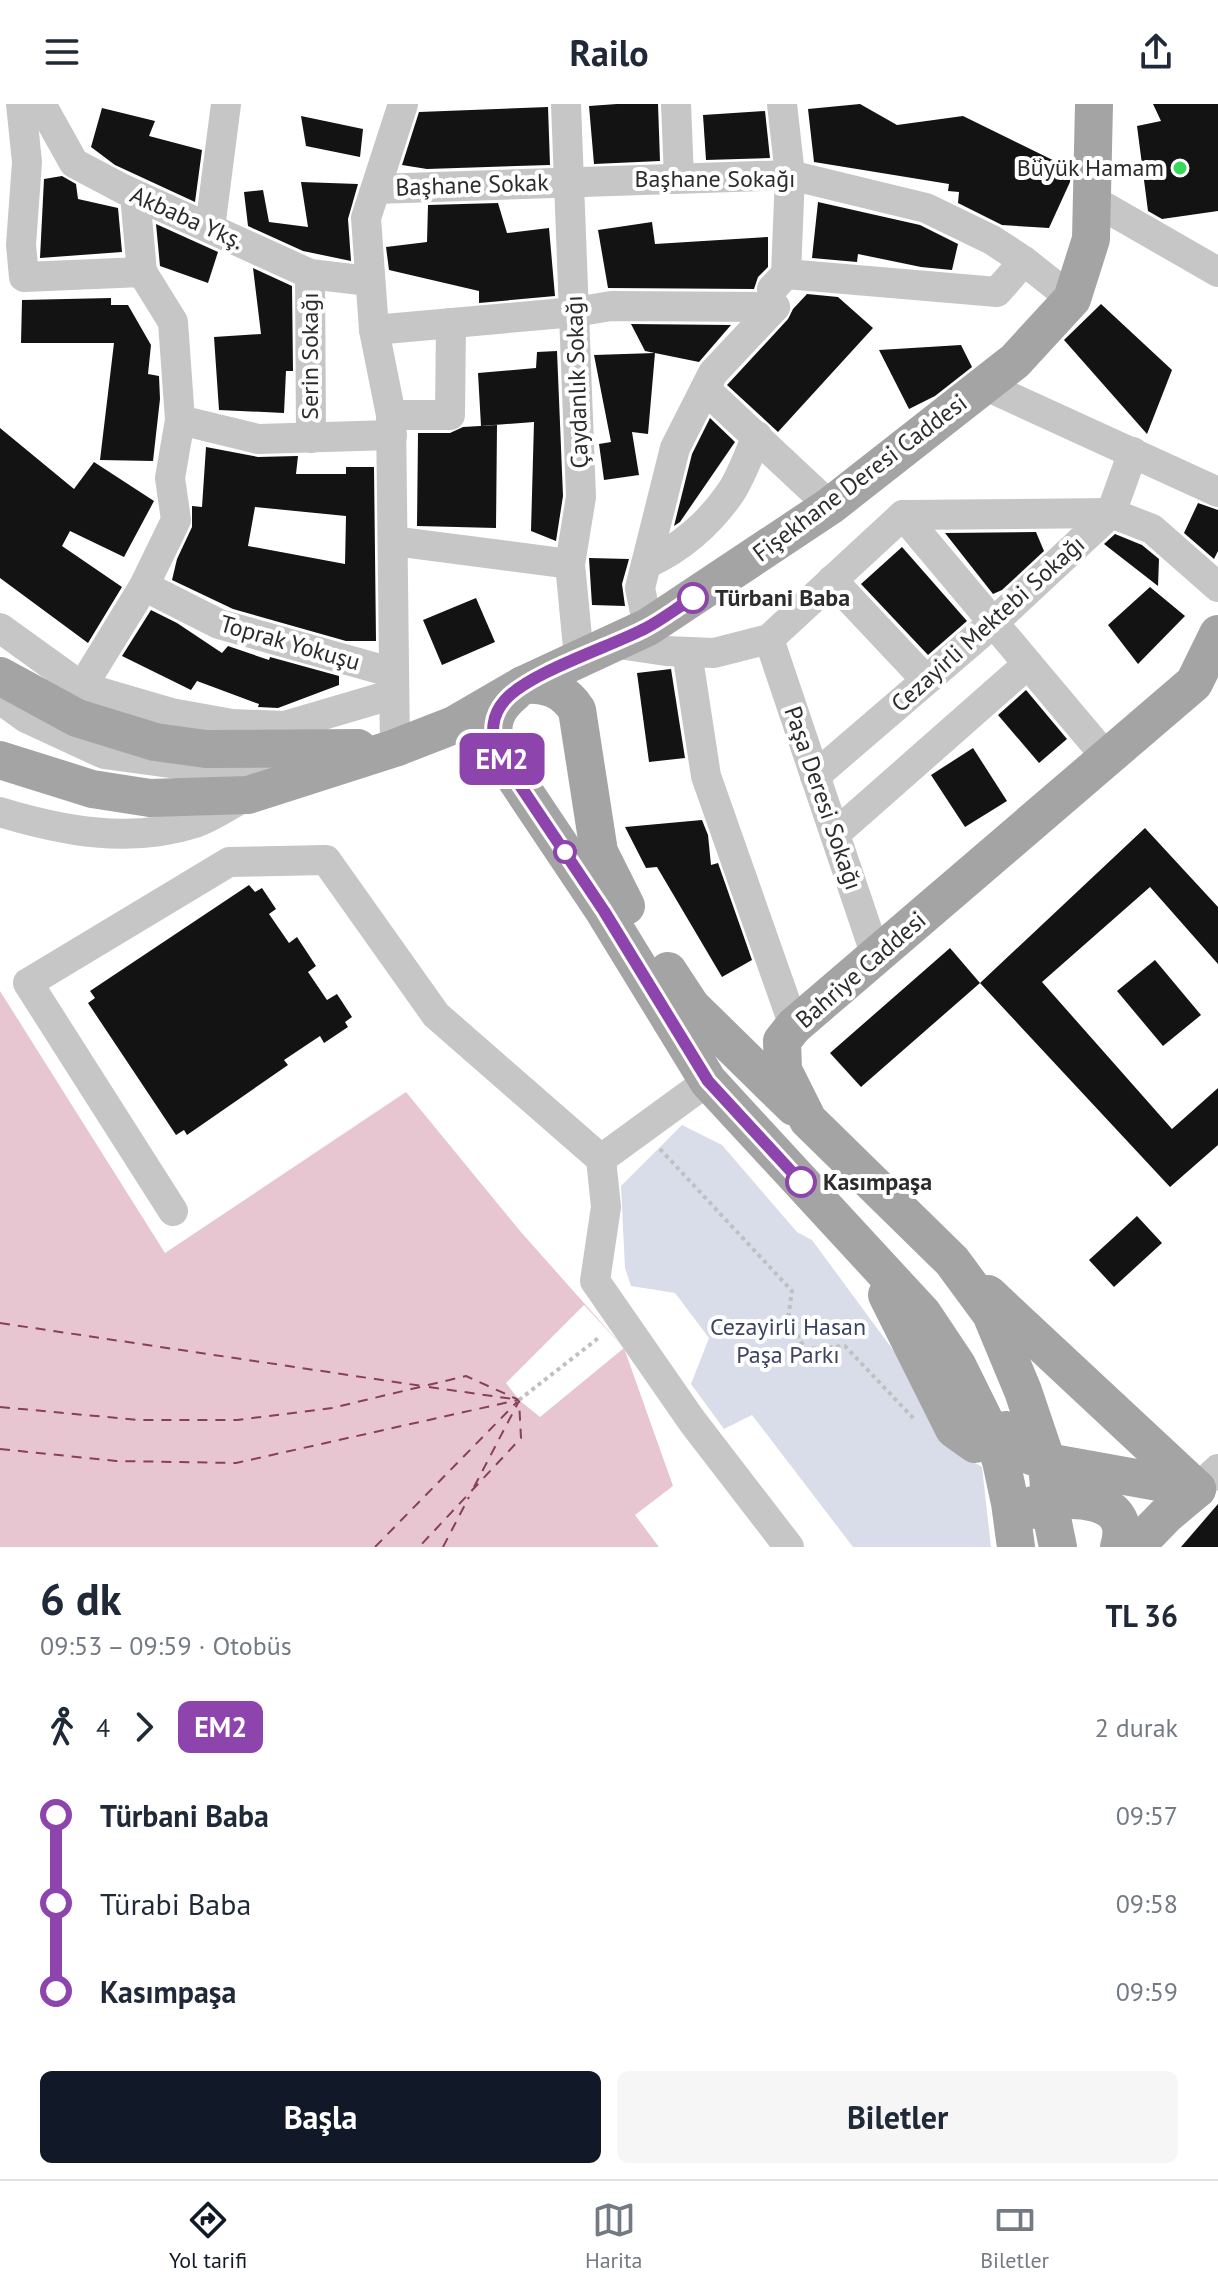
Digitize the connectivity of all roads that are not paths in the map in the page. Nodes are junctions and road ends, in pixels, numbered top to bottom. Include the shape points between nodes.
1 (21, 104) edge
2 (41, 104) edge
3 (66, 104) edge
4 (226, 104) edge
5 (403, 104) edge
6 (566, 104) edge
7 (676, 104) edge
8 (782, 104) edge
9 (1094, 104) edge
10 (63, 143) junction
11 (790, 175) junction
12 (679, 178) junction
13 (567, 181) junction
14 (376, 189) junction
15 (135, 195) junction
16 (1091, 199) junction
17 (210, 228) junction
18 (10, 244) edge
19 (1024, 261) junction
20 (142, 272) junction
21 (1218, 272) edge
22 (310, 274) junction
23 (786, 274) junction
24 (369, 281) junction
25 (1072, 299) junction
26 (775, 307) junction
27 (575, 312) junction
28 (451, 323) junction
29 (374, 330) junction
30 (984, 385) junction
31 (705, 389) junction
32 (180, 420) junction
33 (392, 425) junction
34 (757, 436) junction
35 (311, 438) junction
36 (1133, 452) junction
37 (1218, 492) edge
38 (830, 506) junction
39 (1111, 513) junction
40 (903, 515) junction
41 (393, 541) junction
42 (570, 564) junction
43 (646, 564) junction
44 (832, 580) junction
45 (144, 586) junction
46 (1218, 587) edge
47 (993, 623) junction
48 (648, 627) junction
49 (0, 628) edge
50 (1218, 634) edge
51 (769, 639) junction
52 (596, 651) junction
53 (687, 652) junction
54 (1028, 664) junction
55 (0, 676) edge
56 (926, 680) junction
57 (394, 684) junction
58 (523, 685) junction
59 (82, 687) junction
60 (0, 699) edge
61 (454, 725) junction
62 (344, 748) junction
63 (395, 748) junction
64 (497, 751) junction
65 (1107, 758) junction
66 (0, 760) edge
67 (815, 776) junction
68 (248, 795) junction
69 (0, 812) edge
70 (835, 834) junction
71 (876, 956) junction
72 (794, 1026) junction
73 (708, 1081) junction
74 (808, 1120) junction
75 (601, 1159) junction
76 (173, 1211) dead end
77 (952, 1261) junction
78 (1023, 1391) junction
79 (994, 1440) junction
80 (1047, 1462) junction
81 (1208, 1479) edge
82 (1050, 1501) junction
83 (1015, 1545) edge
84 (789, 1547) edge
85 (1058, 1547) edge
86 (1119, 1547) edge
87 (1135, 1547) edge

1 - 18 street via 27,162
2 - 10 street, Akbaba Ykş.
3 - 10 street
4 - 17 street
5 - 14 street
6 - 13 street, Çaydanlık Sokağı
7 - 12 street
8 - 11 street
9 - 16 main road, Fişekhane Deresi Caddesi
10 - 15 street, Akbaba Ykş. via 74,163
11 - 12 street, Başhane Sokağı
11 - 19 street, Başhane Sokağı via 926,208
11 - 23 street
12 - 13 street, Başhane Sokağı
13 - 14 street, Başhane Sokak
13 - 27 street, Çaydanlık Sokağı
14 - 24 street via 366,218
15 - 17 street, Akbaba Ykş.
15 - 20 street
16 - 21 street
16 - 25 main road, Fişekhane Deresi Caddesi via 1091,239
17 - 22 street, Akbaba Ykş.
18 - 20 street via 24,277
19 - 23 street via 997,292
19 - 25 street, Başhane Sokağı
20 - 32 street via 173,322
22 - 24 street, Akbaba Ykş.
22 - 35 street, Serin Sokağı
23 - 26 street via 772,290
24 - 29 street
25 - 30 main road, Fişekhane Deresi Caddesi via 1015,361
26 - 27 street via 611,306
26 - 31 street via 713,373
27 - 28 street
27 - 42 street, Çaydanlık Sokağı via 581,497
28 - 29 street
28 - 33 street via 450,415
29 - 33 street
30 - 36 street
30 - 38 main road, Fişekhane Deresi Caddesi
31 - 34 street
31 - 43 street via 675,448
32 - 35 street via 258,439
32 - 45 street via 170,478 176,520
33 - 35 street
33 - 41 street
34 - 38 street
34 - 43 street via 731,492 702,527 671,553
36 - 37 street
36 - 39 street, Cezayirli Mektebi Sokağı
38 - 48 main road, Fişekhane Deresi Caddesi
39 - 40 street
39 - 46 street via 1152,529
39 - 47 street, Cezayirli Mektebi Sokağı
40 - 44 street
40 - 47 street
41 - 42 street
41 - 57 street
42 - 52 street, Çaydanlık Sokağı
43 - 48 street via 640,588
44 - 51 street
44 - 56 street
45 - 57 street, Toprak Yokuşu via 219,624
45 - 59 street
47 - 54 street
47 - 56 street, Cezayirli Mektebi Sokağı
48 - 52 main road, Fişekhane Deresi Caddesi
49 - 59 street
50 - 65 main road, Bahriye Caddesi via 1194,683
51 - 53 street via 714,653
51 - 67 street, Paşa Deresi Sokağı
52 - 53 street
52 - 58 main road, Fişekhane Deresi Caddesi
53 - 72 street via 706,776
54 - 65 street
54 - 70 street
55 - 62 main road via 77,718 155,742 206,749
56 - 67 street, Cezayirli Mektebi Sokağı
57 - 59 street via 285,726 232,724 171,713
57 - 63 street
58 - 61 main road, Fişekhane Deresi Caddesi
58 - 64 main road via 494,717
58 - 74 main road via 554,688 577,710 599,852 617,892 674,981 691,1006
60 - 62 street via 26,718 104,754 247,768
61 - 63 main road, Fişekhane Deresi Caddesi
61 - 64 main road
62 - 63 main road
63 - 68 main road, Fişekhane Deresi Caddesi
64 - 73 main road
65 - 71 main road, Bahriye Caddesi
66 - 68 main road, Fişekhane Deresi Caddesi via 92,789 150,798
67 - 70 street, Paşa Deresi Sokağı
68 - 69 street via 196,822 122,834 60,829
70 - 71 street, Paşa Deresi Sokağı
71 - 72 main road, Bahriye Caddesi
72 - 74 main road, Bahriye Caddesi via 782,1041 783,1070
73 - 75 street
73 - 79 main road via 923,1314 957,1365
74 - 77 main road, Bahriye Caddesi
75 - 76 street via 436,1015 326,860 229,862 28,983
75 - 84 street via 606,1207 595,1281 692,1421
77 - 78 main road, Bahriye Caddesi via 991,1314
77 - 81 main road
78 - 79 main road via 1011,1426
78 - 80 main road, Bahriye Caddesi
79 - 80 main road
79 - 83 main road
80 - 81 main road
80 - 82 main road, Bahriye Caddesi
81 - 87 main road
82 - 83 main road via 1033,1505
82 - 85 main road, Bahriye Caddesi
82 - 86 main road via 1100,1503 1112,1510 1121,1525

